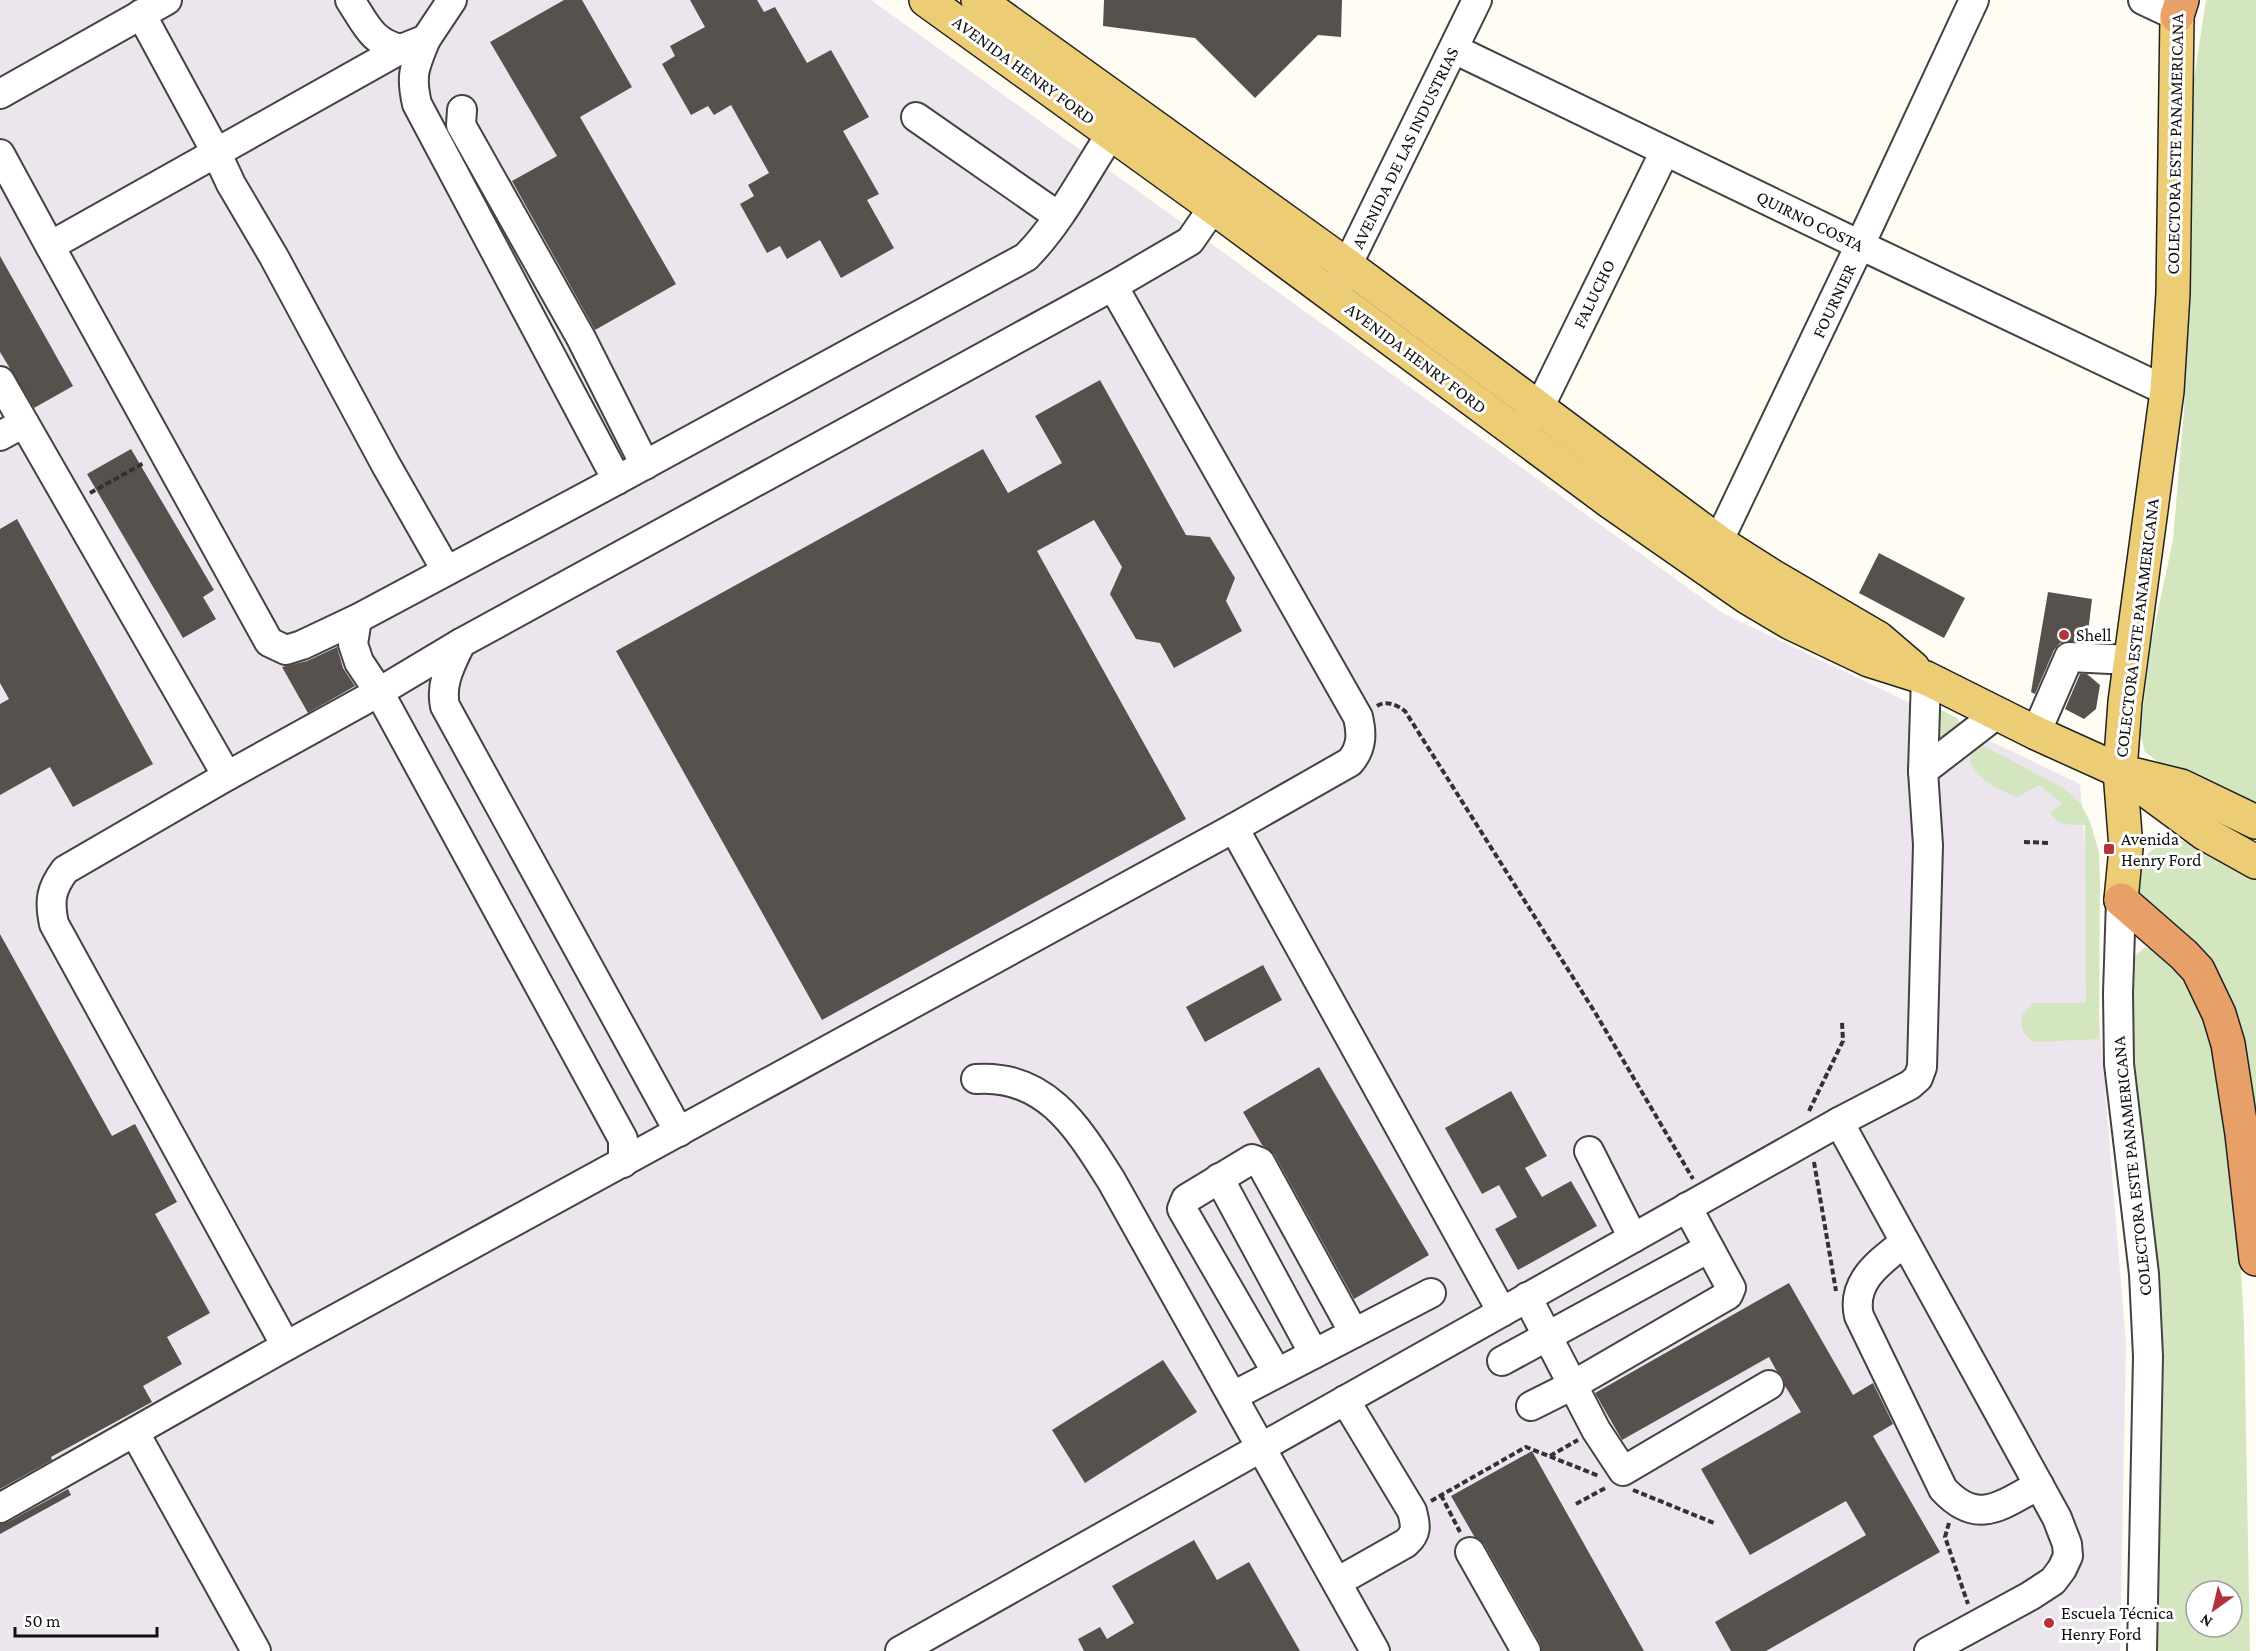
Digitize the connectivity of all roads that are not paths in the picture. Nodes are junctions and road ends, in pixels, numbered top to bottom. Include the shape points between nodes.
1 (167, 0) edge
2 (351, 0) edge
3 (452, 0) edge
4 (927, 0) edge
5 (978, 0) edge
6 (1477, 0) edge
7 (1974, 0) edge
8 (2143, 0) edge
9 (2179, 5) edge
10 (141, 14) junction
11 (413, 44) junction
12 (1454, 49) junction
13 (0, 94) edge
14 (462, 110) dead end
15 (916, 117) dead end
16 (1120, 121) junction
17 (1665, 151) junction
18 (0, 154) edge
19 (217, 154) junction
20 (1222, 194) junction
21 (1058, 216) junction
22 (1860, 245) junction
23 (50, 246) junction
24 (1348, 266) junction
25 (1113, 286) junction
26 (1331, 295) junction
27 (0, 381) edge
28 (2167, 391) junction
29 (1539, 408) junction
30 (12, 430) edge
31 (1517, 433) junction
32 (645, 465) junction
33 (617, 480) junction
34 (1713, 556) junction
35 (446, 570) junction
36 (357, 618) junction
37 (461, 644) junction
38 (2131, 660) junction
39 (1926, 678) junction
40 (379, 692) junction
41 (1996, 714) junction
42 (2036, 733) junction
43 (1923, 771) junction
44 (2120, 771) junction
45 (226, 776) junction
46 (2256, 822) edge
47 (1234, 828) junction
48 (2256, 862) edge
49 (2121, 900) junction
50 (976, 1079) dead end
51 (1839, 1122) junction
52 (680, 1132) junction
53 (1589, 1151) dead end
54 (623, 1163) junction
55 (1219, 1178) junction
56 (1696, 1202) junction
57 (1633, 1238) junction
58 (1905, 1242) junction
59 (1709, 1248) junction
60 (2256, 1259) edge
61 (1431, 1293) dead end
62 (1527, 1297) junction
63 (1502, 1312) junction
64 (1354, 1333) junction
65 (1548, 1338) junction
66 (286, 1346) junction
67 (1314, 1354) junction
68 (1502, 1361) dead end
69 (1277, 1373) junction
70 (1573, 1385) junction
71 (1769, 1385) dead end
72 (1233, 1396) junction
73 (1345, 1400) junction
74 (1531, 1406) dead end
75 (135, 1432) junction
76 (1262, 1448) junction
77 (2039, 1485) junction
78 (0, 1508) edge
79 (1470, 1552) road end
80 (1336, 1582) junction
81 (256, 1651) edge
82 (900, 1651) edge
83 (1375, 1651) edge
84 (1526, 1651) edge
85 (1929, 1651) edge
86 (2142, 1651) edge

1 - 10 street
2 - 11 street via 370,32 388,46
3 - 11 street
4 - 16 main road, AVENIDA HENRY FORD
5 - 16 main road, AVENIDA HENRY FORD
6 - 12 street, AVENIDA DE LAS INDUSTRIAS
7 - 22 street, FOURNIER
8 - 9 street
9 - 28 main road, COLECTORA ESTE PANAMERICANA
10 - 13 street
10 - 19 street
11 - 19 street
11 - 33 street via 417,104
12 - 17 street, QUIRNO COSTA
12 - 24 street, AVENIDA DE LAS INDUSTRIAS
14 - 32 street via 461,125 581,338
15 - 21 street
16 - 20 main road, AVENIDA HENRY FORD
16 - 21 street
17 - 22 street, QUIRNO COSTA
17 - 29 street, FALUCHO
18 - 23 street
19 - 23 street
19 - 35 street
20 - 24 main road, AVENIDA HENRY FORD
20 - 25 street via 1190,241
20 - 26 main road, AVENIDA HENRY FORD
21 - 32 street via 1037,246 1015,264
22 - 28 street, QUIRNO COSTA
22 - 34 street, FOURNIER
23 - 36 street via 269,642 286,650
24 - 26 street, AVENIDA DE LAS INDUSTRIAS
24 - 29 main road, AVENIDA HENRY FORD
25 - 37 street
25 - 47 street via 1358,717 1361,730 1357,754 1350,762
26 - 31 main road, AVENIDA HENRY FORD
27 - 30 street
28 - 38 main road, COLECTORA ESTE PANAMERICANA
29 - 31 street, FALUCHO
29 - 34 main road, AVENIDA HENRY FORD
30 - 45 street via 71,503
31 - 34 main road, AVENIDA HENRY FORD via 1612,503
32 - 33 street
33 - 35 street
34 - 39 main road, AVENIDA HENRY FORD via 1747,597 1869,660
35 - 36 street
36 - 40 street via 353,644 359,662
37 - 40 street
37 - 52 street via 446,677 446,706
38 - 42 street via 2069,657
38 - 44 main road, COLECTORA ESTE PANAMERICANA
39 - 41 main road, AVENIDA HENRY FORD
39 - 43 street
40 - 45 street
40 - 54 street via 623,1140
41 - 42 main road, AVENIDA HENRY FORD
41 - 43 street
42 - 44 main road, AVENIDA HENRY FORD
43 - 51 street via 1928,845 1922,1067 1910,1085
44 - 46 main road via 2181,786
44 - 48 main road, AVENIDA HENRY FORD via 2204,833
44 - 49 main road, COLECTORA ESTE PANAMERICANA via 2126,843
45 - 66 street via 65,870 54,884 52,912 54,924
47 - 52 street
47 - 63 street
49 - 60 highway via 2198,970 2219,1014 2228,1044 2242,1134
49 - 86 street, COLECTORA ESTE PANAMERICANA via 2119,1064 2144,1274 2148,1356
50 - 72 street via 994,1078 1039,1093 1079,1130
51 - 56 street
51 - 58 street
52 - 54 street
53 - 57 street
54 - 66 street
55 - 64 street via 1252,1159 1260,1162
55 - 67 street
55 - 69 street via 1185,1199 1182,1209
56 - 57 street
56 - 59 street
57 - 62 street
58 - 77 street
58 - 77 street via 1874,1267 1861,1284 1856,1305 1943,1489 1955,1502 1980,1511 1993,1509
59 - 65 street
59 - 70 street via 1731,1288 1728,1295
61 - 64 street
62 - 63 street
62 - 65 street
63 - 73 street
64 - 67 street
65 - 68 street
65 - 70 street
66 - 75 street
67 - 69 street
69 - 72 street
70 - 71 street via 1623,1471
70 - 74 street
72 - 76 street
73 - 76 street
73 - 80 street via 1412,1511 1416,1526 1406,1543
75 - 78 street
75 - 81 street
76 - 80 street
76 - 82 street
77 - 85 street via 2067,1544 2068,1556 2062,1569 2053,1581 2030,1596
79 - 84 street
80 - 83 street

